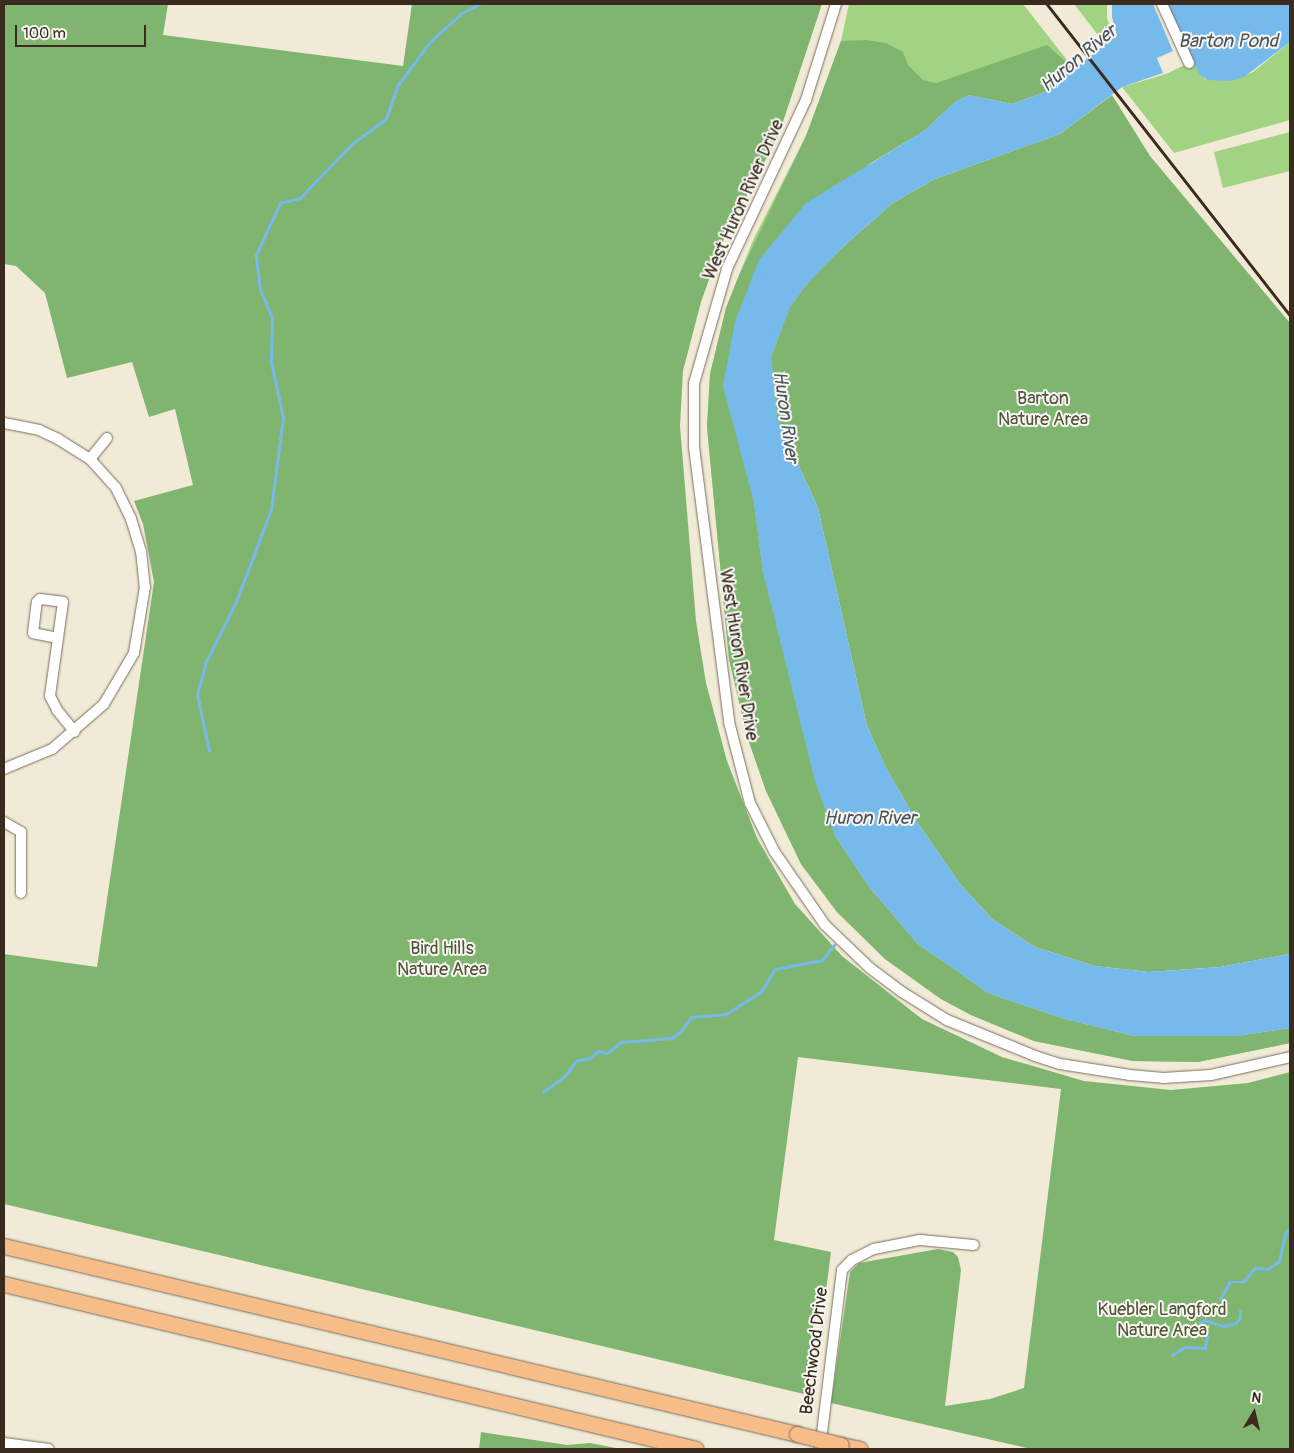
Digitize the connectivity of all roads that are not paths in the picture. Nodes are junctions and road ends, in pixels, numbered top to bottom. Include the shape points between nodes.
1 (836, 4) edge
2 (1162, 4) edge
3 (1189, 63) dead end
4 (4, 423) edge
5 (107, 438) dead end
6 (90, 459) junction
7 (58, 638) junction
8 (75, 732) junction
9 (4, 769) edge
10 (4, 822) edge
11 (21, 894) dead end
12 (1290, 1057) edge
13 (4, 1246) edge
14 (974, 1246) dead end
15 (4, 1284) edge
16 (4, 1443) edge
17 (49, 1449) edge
18 (696, 1449) edge
19 (820, 1449) edge
20 (860, 1449) edge

1 - 12 street, West Huron River Drive via 806,100 728,269 694,383 694,447 719,648 729,722 750,803 774,850 825,925 902,992 947,1020 1043,1058 1130,1075 1163,1078 1211,1075
2 - 3 street
4 - 6 street via 39,430
5 - 6 street
6 - 8 street via 116,488 131,519 141,551 145,587 134,653 104,704
7 - 7 street via 63,602 40,599 34,614 33,633
7 - 8 street via 50,696
8 - 9 street via 52,749
10 - 11 street via 21,832
13 - 20 highway, bridge
14 - 19 street, Beechwood Drive via 920,1240 874,1249 852,1260 842,1270
15 - 18 highway
16 - 17 street

